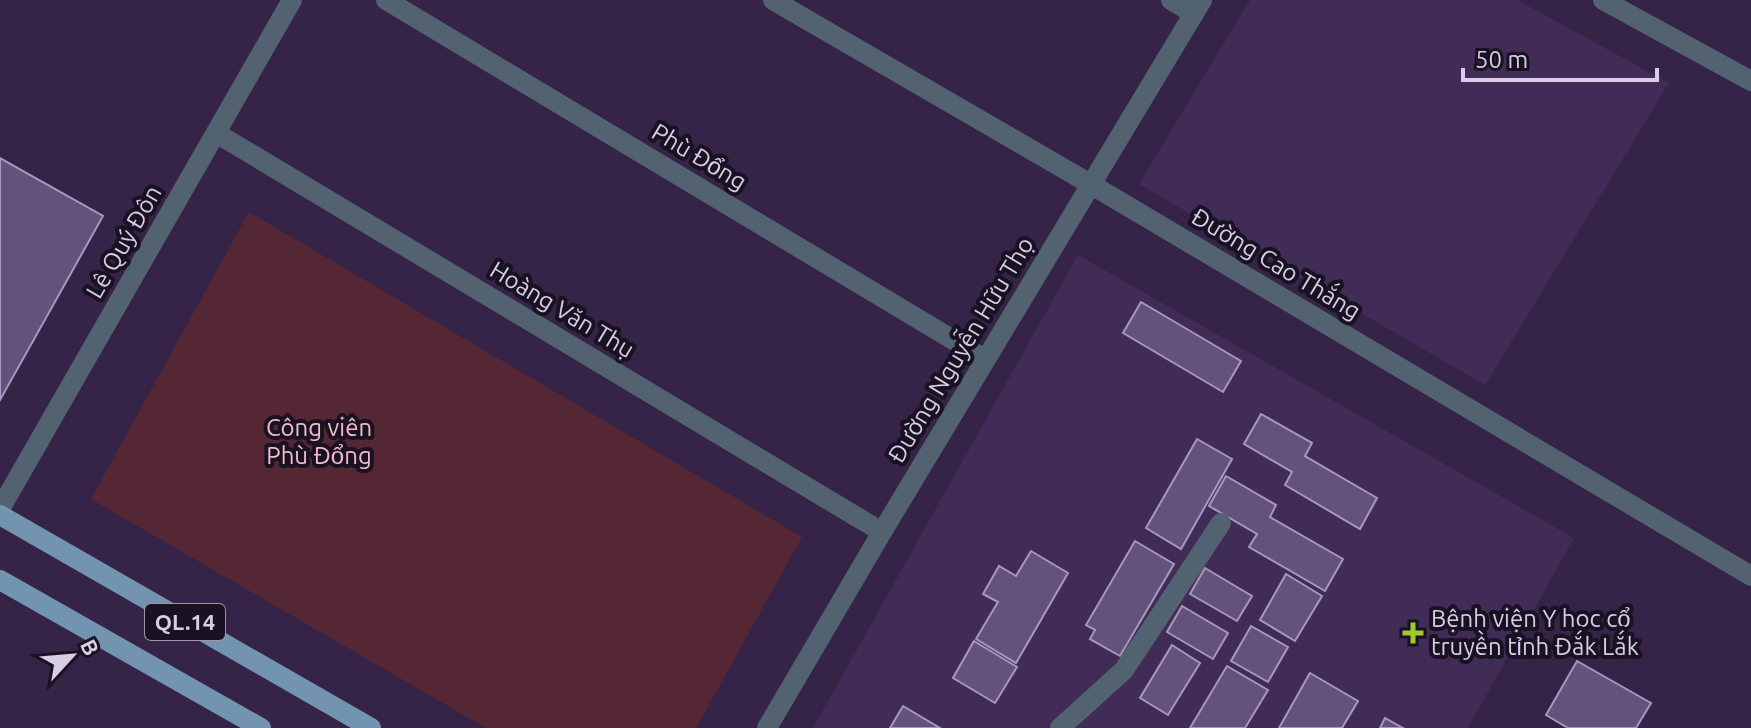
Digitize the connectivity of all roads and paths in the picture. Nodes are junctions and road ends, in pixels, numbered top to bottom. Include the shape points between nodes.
1 (292, 0) edge
2 (386, 0) edge
3 (773, 0) edge
4 (1171, 0) edge
5 (1603, 0) edge
6 (1198, 7) edge
7 (1751, 81) edge
8 (216, 133) junction
9 (1092, 185) junction
10 (985, 359) junction
11 (0, 509) edge
12 (0, 515) edge
13 (1221, 523) dead end
14 (882, 532) junction
15 (1751, 576) edge
16 (0, 580) edge
17 (261, 728) edge
18 (371, 728) edge
19 (767, 728) edge
20 (1060, 728) edge

1 - 8 street, Lê Quý Đôn
2 - 10 street, Phù Đổng
3 - 9 street, Đường Cao Thắng
4 - 6 street
5 - 7 street
6 - 9 street, Đường Nguyễn Hữu Thọ
8 - 11 street, Lê Quý Đôn
8 - 14 street, Hoàng Văn Thụ
9 - 10 street, Đường Nguyễn Hữu Thọ
9 - 15 street, Đường Cao Thắng
10 - 14 street, Đường Nguyễn Hữu Thọ
12 - 18 main road, QL.14
13 - 20 street via 1124,670
14 - 19 street, Đường Nguyễn Hữu Thọ
16 - 17 main road, QL.14

